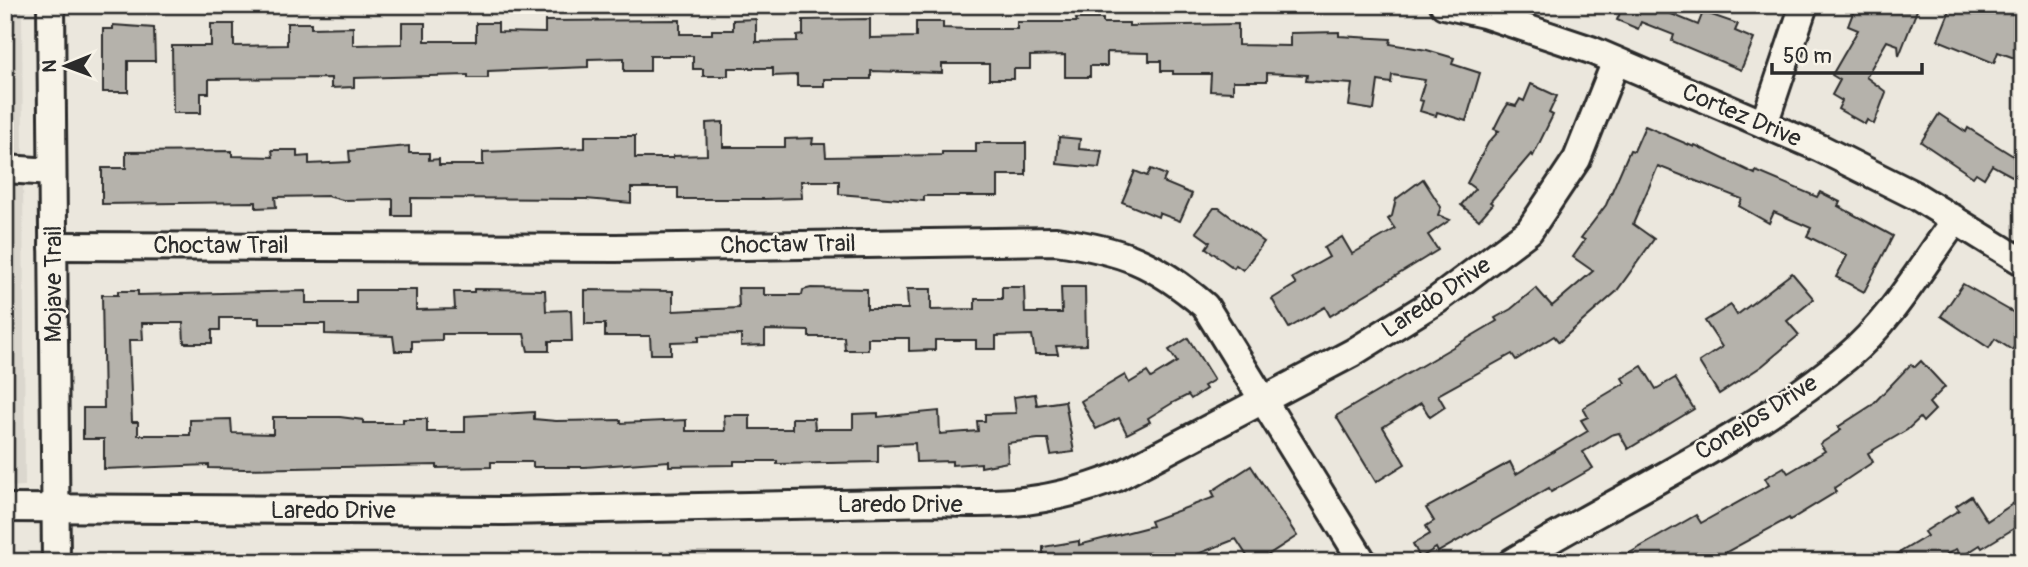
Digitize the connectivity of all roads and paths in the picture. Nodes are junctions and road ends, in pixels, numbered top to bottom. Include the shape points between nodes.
1 (51, 5) edge
2 (1444, 5) edge
3 (1804, 5) edge
4 (1616, 61) junction
5 (1764, 124) junction
6 (5, 169) edge
7 (52, 172) junction
8 (1953, 218) junction
9 (53, 246) junction
10 (2023, 262) edge
11 (1264, 400) junction
12 (5, 508) edge
13 (54, 508) junction
14 (56, 562) edge
15 (1363, 562) edge
16 (1512, 562) edge

1 - 7 street, Mojave Trail
2 - 4 street, Cortez Drive via 1483,14
3 - 5 street
4 - 5 street, Cortez Drive
4 - 11 street, Laredo Drive via 1577,159 1529,231 1437,300
5 - 8 street, Cortez Drive
6 - 7 street
7 - 9 street, Mojave Trail
8 - 10 street, Cortez Drive
8 - 16 street, Conejos Drive via 1889,313 1848,356 1789,400
9 - 11 street, Choctaw Trail via 617,248 1056,241 1108,248 1181,285 1205,306
9 - 13 street, Mojave Trail
11 - 13 street, Laredo Drive via 1115,478 1078,492 1017,504 504,511
11 - 15 street, Choctaw Trail
12 - 13 street, Laredo Drive
13 - 14 street, Mojave Trail

